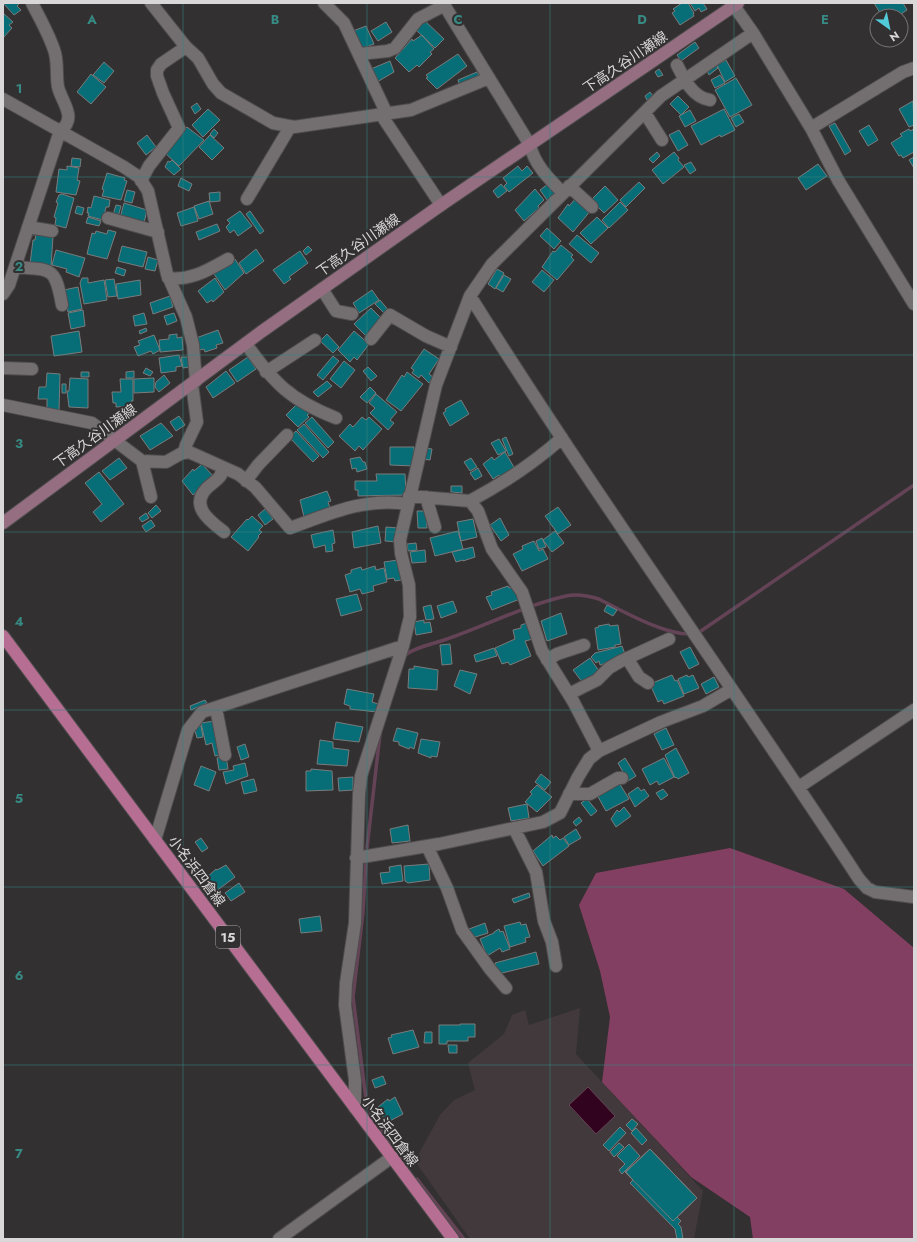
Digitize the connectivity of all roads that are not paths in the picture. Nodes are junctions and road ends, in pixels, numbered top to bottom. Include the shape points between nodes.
1 (32, 3) edge
2 (151, 3) edge
3 (324, 3) edge
4 (444, 4) edge
5 (734, 4) edge
6 (753, 34) junction
7 (186, 46) junction
8 (359, 54) junction
9 (677, 65) dead end
10 (914, 68) edge
11 (489, 78) junction
12 (685, 79) junction
13 (3, 99) edge
14 (710, 100) dead end
15 (645, 113) junction
16 (384, 114) junction
17 (290, 127) junction
18 (811, 128) junction
19 (60, 131) junction
20 (662, 140) dead end
21 (530, 145) junction
22 (141, 181) junction
23 (566, 190) junction
24 (247, 199) dead end
25 (441, 204) junction
26 (592, 207) dead end
27 (108, 218) dead end
28 (28, 227) junction
29 (52, 232) dead end
30 (158, 232) junction
31 (228, 259) dead end
32 (15, 267) junction
33 (168, 278) junction
34 (322, 289) junction
35 (3, 294) edge
36 (470, 296) junction
37 (62, 304) dead end
38 (914, 304) edge
39 (352, 314) dead end
40 (370, 339) dead end
41 (315, 340) dead end
42 (246, 344) junction
43 (451, 347) junction
44 (3, 368) edge
45 (32, 369) dead end
46 (266, 372) junction
47 (194, 382) junction
48 (3, 405) edge
49 (336, 418) dead end
50 (287, 435) dead end
51 (562, 438) junction
52 (114, 440) junction
53 (184, 453) junction
54 (142, 461) junction
55 (220, 467) junction
56 (246, 480) junction
57 (151, 496) dead end
58 (426, 497) junction
59 (408, 500) junction
60 (470, 501) junction
61 (3, 523) edge
62 (435, 527) dead end
63 (224, 532) dead end
64 (3, 636) edge
65 (669, 639) dead end
66 (584, 645) dead end
67 (403, 646) junction
68 (626, 658) junction
69 (547, 660) junction
70 (648, 683) dead end
71 (732, 689) junction
72 (569, 694) junction
73 (216, 708) junction
74 (914, 710) edge
75 (599, 751) junction
76 (225, 755) dead end
77 (622, 778) dead end
78 (799, 787) junction
79 (569, 794) junction
80 (514, 828) junction
81 (155, 840) junction
82 (427, 846) junction
83 (356, 858) junction
84 (914, 898) edge
85 (556, 966) dead end
86 (506, 988) dead end
87 (355, 1108) junction
88 (392, 1157) junction
89 (279, 1239) edge
90 (453, 1239) edge

1 - 19 street via 54,52 58,87 69,113 66,127
2 - 7 street
3 - 8 street via 342,19
4 - 8 street via 418,19 395,48
4 - 11 street
5 - 6 street
5 - 21 main road, 下高久谷川瀬線
6 - 12 street
6 - 18 street
7 - 17 street via 198,58 221,93 273,123
7 - 22 street via 161,64 157,70 163,93 179,128 149,166
8 - 16 street via 385,110
9 - 12 street
10 - 18 street via 903,72
11 - 16 street via 411,110
11 - 21 street
12 - 14 street via 699,96
12 - 15 street via 661,96
13 - 19 street
15 - 20 street
15 - 23 street
16 - 17 street
16 - 25 street via 384,119
17 - 24 street
18 - 38 street via 838,180
19 - 22 street via 124,167
19 - 28 street
21 - 23 street via 547,176
21 - 25 main road, 下高久谷川瀬線
22 - 30 street via 148,191
23 - 26 street
23 - 36 street via 492,264
25 - 34 main road, 下高久谷川瀬線
27 - 30 street
28 - 29 street
28 - 32 street
30 - 33 street
31 - 33 street via 195,276 182,279
32 - 35 street
32 - 37 street via 48,270 52,273 57,280
33 - 47 street via 186,317 193,345
34 - 39 street via 336,311
34 - 42 main road, 下高久谷川瀬線
36 - 43 street
36 - 51 street
40 - 43 street via 390,314 426,336
41 - 46 street
42 - 46 street
42 - 47 main road, 下高久谷川瀬線
43 - 59 street via 436,385
44 - 45 street
46 - 49 street via 292,396
47 - 52 main road, 下高久谷川瀬線
47 - 53 street via 197,422
48 - 52 street via 92,423
50 - 56 street
51 - 60 street
51 - 71 street
52 - 54 street
52 - 61 main road, 下高久谷川瀬線
53 - 54 street via 166,462
53 - 55 street via 189,452
54 - 57 street
55 - 56 street
55 - 63 street via 221,475 204,491 200,497 200,506 208,519
56 - 59 street via 290,528 350,506
58 - 59 street
58 - 60 street
58 - 62 street
59 - 67 street via 400,540 409,585 410,617
60 - 69 street via 478,512 492,549 522,592
64 - 81 main road, 小名浜四倉線 / 15
65 - 68 street
66 - 69 street
67 - 73 street
67 - 83 street via 358,794
68 - 70 street via 639,677
68 - 72 street via 609,668 597,680
69 - 72 street
71 - 75 street via 703,706
71 - 78 street
72 - 75 street
73 - 76 street
73 - 81 street via 202,712 188,730
74 - 78 street
75 - 79 street via 590,759
77 - 79 street via 618,778 592,798
78 - 84 street via 859,879 868,888 875,892
79 - 80 street via 560,812 552,818
80 - 82 street
80 - 85 street via 536,872 544,921 552,942
81 - 87 main road, 小名浜四倉線 / 15
82 - 83 street
82 - 86 street via 447,888 462,930
83 - 87 street via 355,923 345,1005 355,1080
87 - 88 main road, 小名浜四倉線 / 15
88 - 89 street
88 - 90 main road, 小名浜四倉線 / 15

